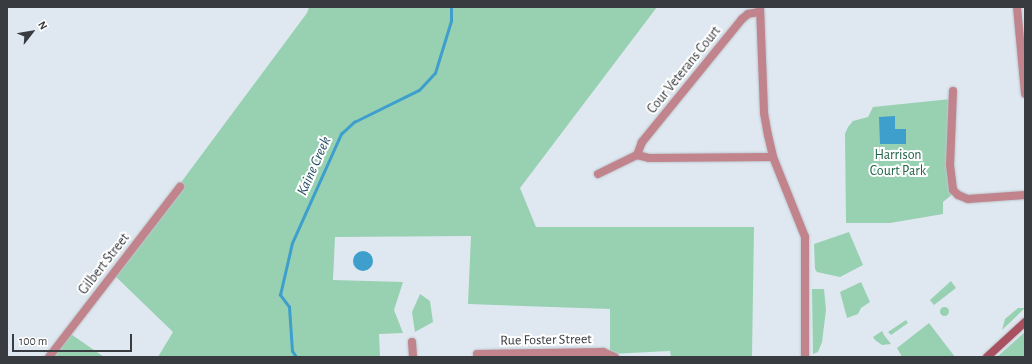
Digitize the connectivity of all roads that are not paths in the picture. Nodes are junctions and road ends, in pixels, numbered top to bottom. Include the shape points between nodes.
1 (1017, 7) edge
2 (760, 9) edge
3 (953, 91) dead end
4 (1025, 94) edge
5 (637, 155) junction
6 (773, 157) junction
7 (598, 174) dead end
8 (180, 187) dead end
9 (1025, 195) edge
10 (1025, 322) edge
11 (412, 342) dead end
12 (477, 354) dead end
13 (524, 356) edge
14 (49, 357) edge
15 (413, 357) edge
16 (615, 357) edge
17 (806, 357) edge
18 (987, 357) edge

1 - 4 street
2 - 5 street, Cour Veterans Court via 742,18 642,142
2 - 6 street via 764,113
3 - 9 street via 950,165 953,190 958,196 968,199
5 - 6 street via 649,158
5 - 7 street
6 - 17 street via 805,237
8 - 14 street, Gilbert Street
10 - 18 main road
11 - 15 street
12 - 13 street, Rue Foster Street
13 - 16 street, Rue Foster Street via 603,352

